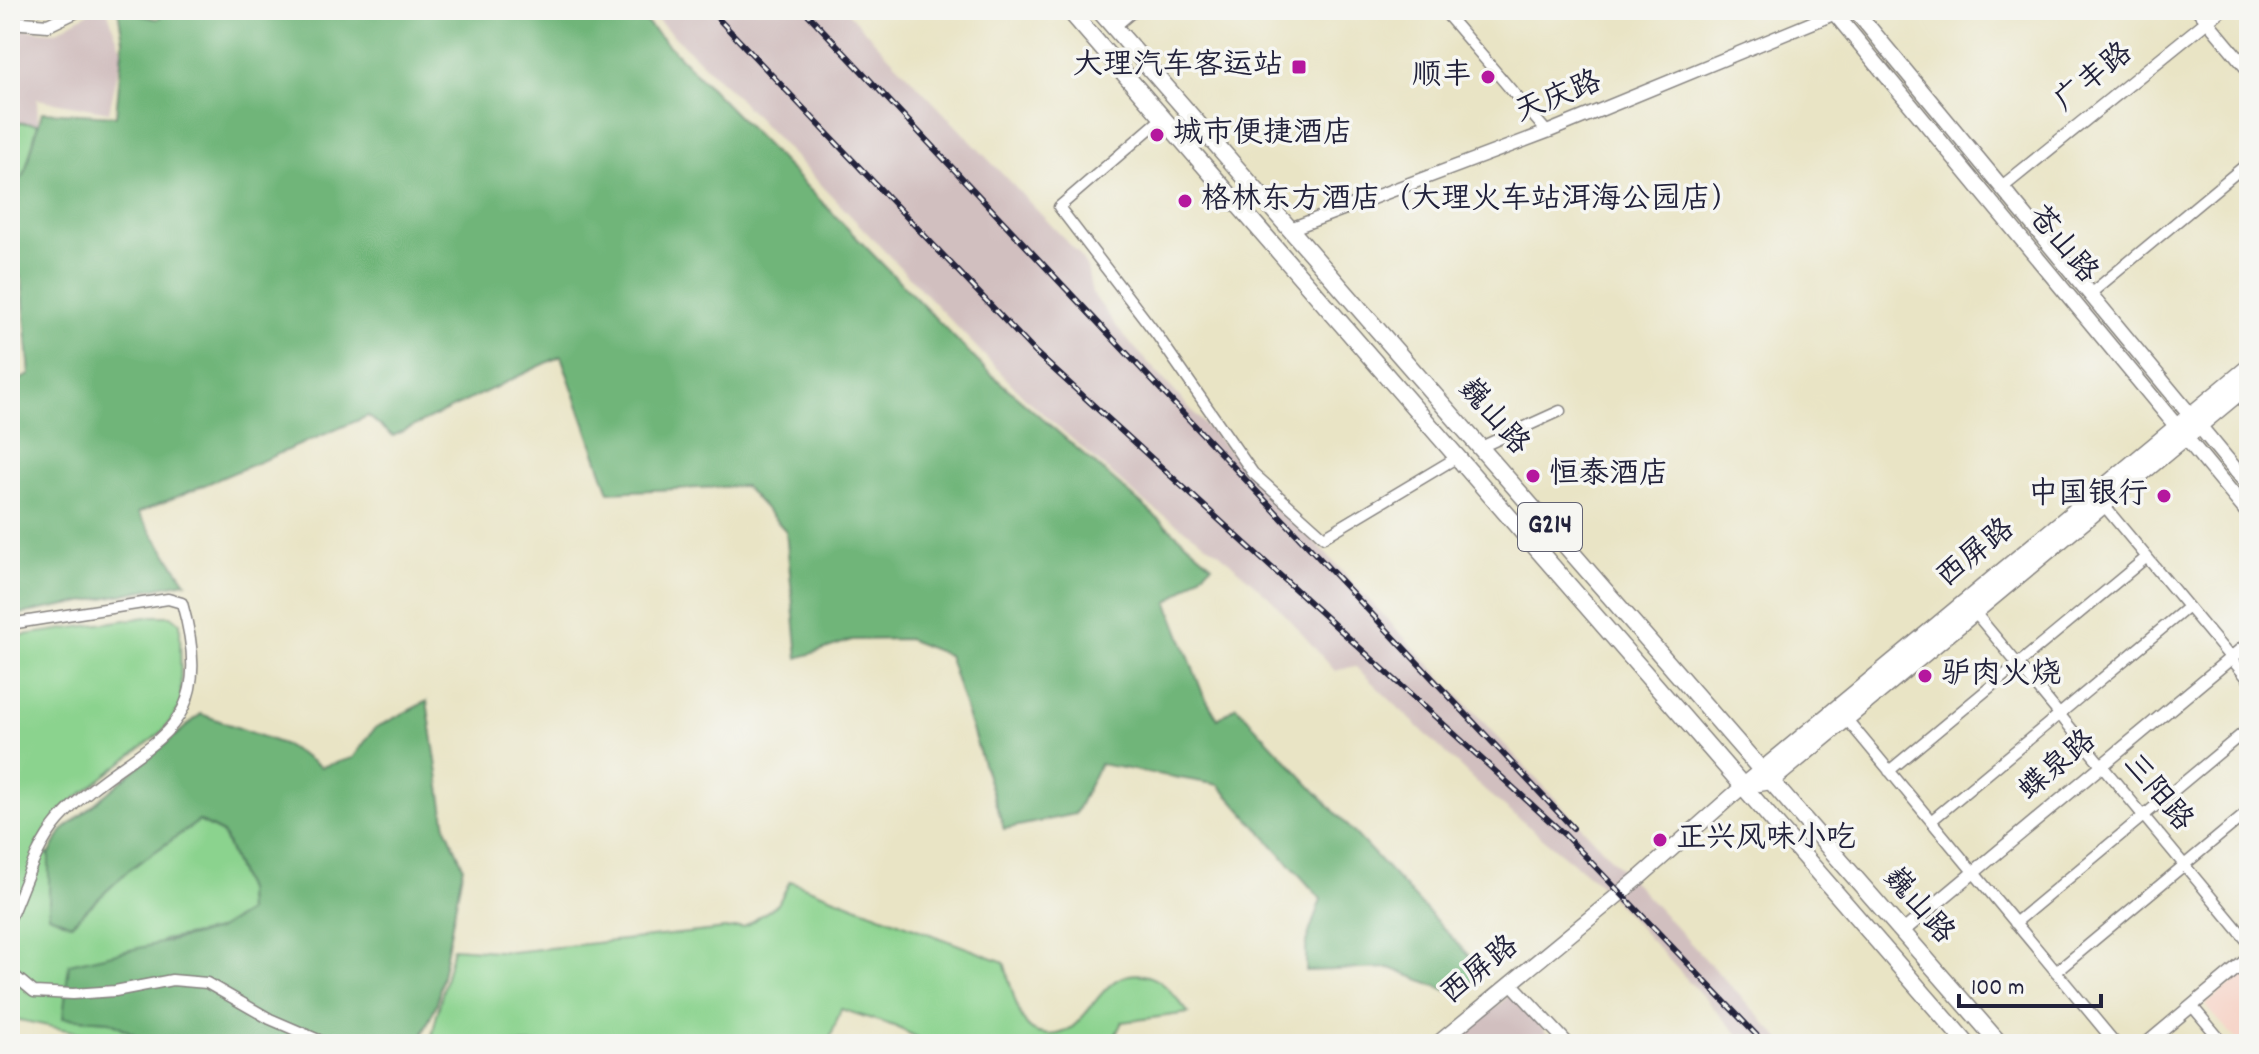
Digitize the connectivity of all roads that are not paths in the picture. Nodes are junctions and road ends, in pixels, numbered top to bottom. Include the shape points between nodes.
1 (79, 10) edge
2 (1069, 10) edge
3 (1099, 10) edge
4 (1133, 10) edge
5 (1443, 10) edge
6 (1855, 10) edge
7 (2198, 10) edge
8 (2221, 10) edge
9 (1837, 12) edge
10 (2207, 21) junction
11 (10, 22) edge
12 (1113, 27) junction
13 (2247, 65) edge
14 (1161, 119) junction
15 (1547, 132) junction
16 (2249, 162) edge
17 (2002, 187) junction
18 (1290, 229) junction
19 (2090, 294) junction
20 (2249, 367) edge
21 (2249, 384) edge
22 (1560, 411) dead end
23 (2195, 420) junction
24 (2181, 432) junction
25 (1481, 447) junction
26 (1456, 458) junction
27 (2249, 486) edge
28 (2099, 499) junction
29 (2249, 514) edge
30 (2147, 557) junction
31 (1970, 607) junction
32 (2188, 607) junction
33 (10, 624) edge
34 (2249, 643) edge
35 (2231, 658) junction
36 (2017, 664) junction
37 (2249, 680) edge
38 (1841, 713) junction
39 (2059, 714) junction
40 (2249, 728) edge
41 (2102, 766) junction
42 (1889, 771) junction
43 (1766, 775) junction
44 (1742, 787) junction
45 (2249, 811) edge
46 (2143, 816) junction
47 (1931, 821) junction
48 (2184, 865) junction
49 (1973, 872) junction
50 (10, 918) edge
51 (2015, 923) junction
52 (1902, 932) junction
53 (2249, 943) edge
54 (2249, 958) edge
55 (10, 972) edge
56 (2056, 972) junction
57 (1511, 983) junction
58 (2192, 1006) junction
59 (328, 1044) edge
60 (1437, 1044) edge
61 (1568, 1044) edge
62 (1967, 1044) edge
63 (2000, 1044) edge
64 (2116, 1044) edge
65 (2146, 1044) edge
66 (2224, 1044) edge

1 - 11 street via 48,25
2 - 14 main road, 巍山路 / G214
3 - 12 main road, 巍山路 / G214
4 - 12 street
5 - 15 street
6 - 17 main road, 苍山路
7 - 10 street
8 - 10 street, 广丰路
9 - 15 street, 天庆路
9 - 24 main road, 苍山路
10 - 13 street
10 - 17 street, 广丰路
12 - 18 main road, 巍山路 / G214
14 - 26 main road, 巍山路 / G214
14 - 26 street via 1059,207 1253,473 1324,537
15 - 18 street, 天庆路
16 - 19 street
17 - 19 main road, 苍山路
18 - 25 main road, 巍山路 / G214
19 - 23 main road, 苍山路
20 - 23 main road, 西屏路
21 - 23 main road, 西屏路
22 - 25 street
23 - 24 main road, 西屏路
23 - 27 main road, 苍山路
24 - 28 main road, 西屏路
24 - 29 main road, 苍山路
25 - 26 main road
25 - 43 main road, 巍山路 / G214
26 - 44 main road, 巍山路 / G214
28 - 30 street
28 - 31 main road, 西屏路
30 - 32 street
30 - 36 street
31 - 36 street, 三阳路
31 - 38 main road, 西屏路
32 - 35 street
32 - 39 street
33 - 50 street via 168,599 182,603 190,672 187,708 165,737 57,822
34 - 35 street, 蝶泉路
35 - 37 street
35 - 41 street, 蝶泉路
36 - 39 street, 三阳路
36 - 42 street
38 - 42 street
38 - 43 main road, 西屏路
39 - 41 street, 三阳路
39 - 47 street
40 - 46 street
41 - 46 street, 三阳路
41 - 49 street, 蝶泉路
42 - 47 street
43 - 44 main road, 西屏路
43 - 52 main road, 巍山路 / G214
44 - 57 main road, 西屏路
44 - 62 main road, 巍山路 / G214
45 - 48 street
46 - 48 street, 三阳路
46 - 51 street
47 - 49 street
48 - 53 street, 三阳路
48 - 56 street
49 - 51 street
49 - 52 street, 蝶泉路
51 - 56 street
52 - 63 main road, 巍山路 / G214
54 - 58 street
55 - 59 street via 34,992 47,993 115,991 172,980 207,983
56 - 64 street
57 - 60 main road, 西屏路
57 - 61 street
58 - 65 street
58 - 66 street

